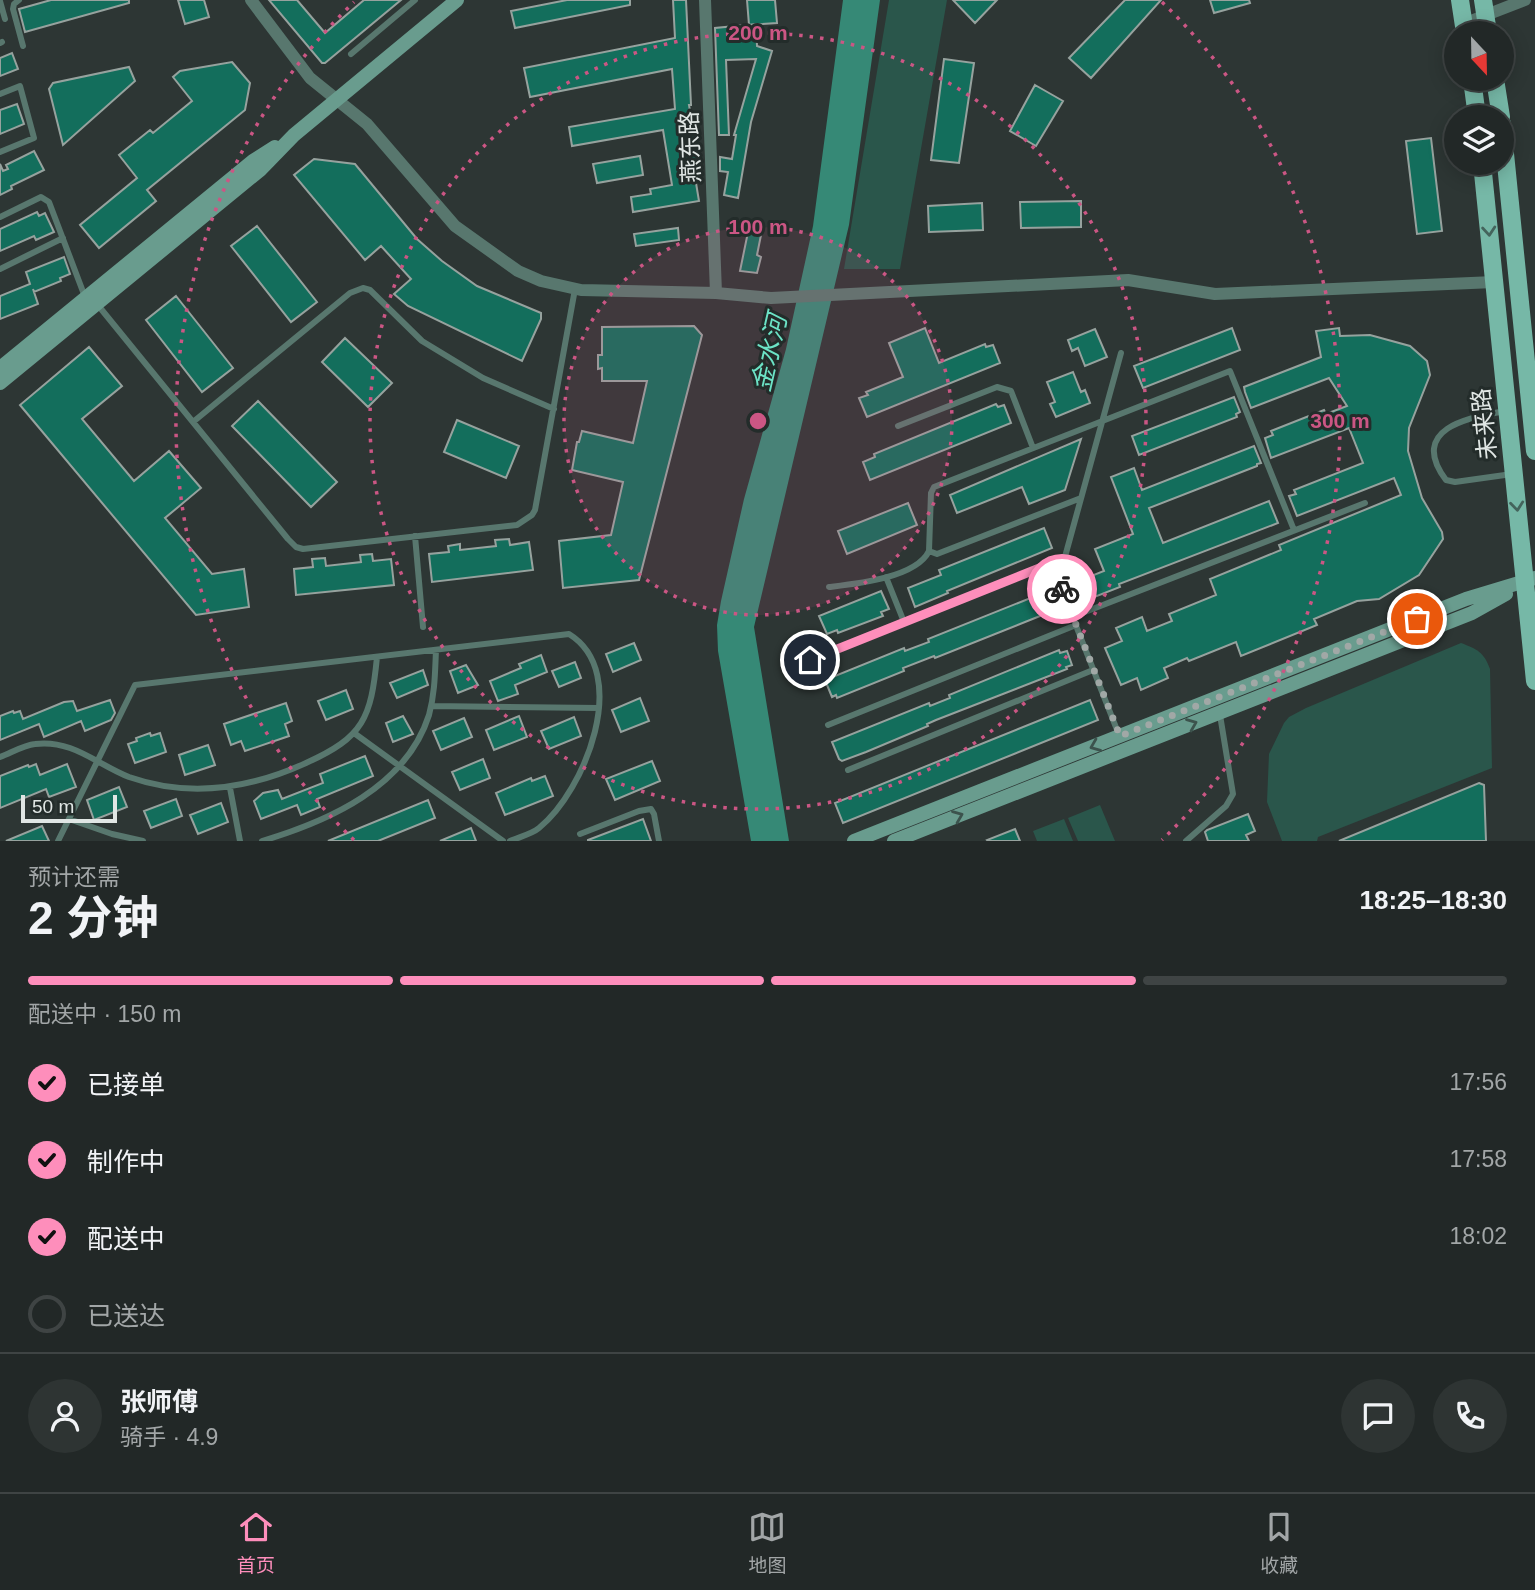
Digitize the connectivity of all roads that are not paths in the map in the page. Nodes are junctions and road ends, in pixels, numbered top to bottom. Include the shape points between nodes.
1 (19, 0) edge
2 (251, 0) edge
3 (415, 0) edge
4 (457, 0) edge
5 (705, 0) edge
6 (1460, 0) edge
7 (1525, 0) edge
8 (0, 1) edge
9 (1486, 16) edge
10 (5, 19) dead end
11 (1463, 21) edge
12 (23, 46) dead end
13 (351, 54) dead end
14 (0, 94) edge
15 (337, 99) junction
16 (0, 152) edge
17 (1483, 175) edge
18 (1509, 175) edge
19 (0, 217) edge
20 (64, 237) junction
21 (0, 269) edge
22 (1494, 282) junction
23 (575, 289) junction
24 (716, 292) junction
25 (1527, 298) edge
26 (91, 301) junction
27 (1121, 353) dead end
28 (0, 368) edge
29 (0, 383) edge
30 (554, 409) junction
31 (1507, 411) junction
32 (1103, 421) junction
33 (193, 422) junction
34 (898, 426) dead end
35 (1033, 448) junction
36 (1535, 451) edge
37 (1514, 474) junction
38 (1081, 498) junction
39 (1365, 503) dead end
40 (1294, 530) junction
41 (415, 536) junction
42 (929, 551) junction
43 (1063, 564) junction
44 (886, 577) junction
45 (1530, 581) edge
46 (829, 587) dead end
47 (1072, 617) junction
48 (904, 622) junction
49 (1076, 625) junction
50 (423, 627) dead end
51 (436, 650) junction
52 (377, 657) junction
53 (810, 660) dead end
54 (1093, 670) junction
55 (1535, 681) edge
56 (430, 706) junction
57 (599, 708) junction
58 (1220, 713) junction
59 (828, 725) dead end
60 (354, 733) junction
61 (1120, 736) junction
62 (0, 757) edge
63 (98, 760) junction
64 (398, 767) junction
65 (848, 769) dead end
66 (230, 788) junction
67 (69, 819) junction
68 (580, 834) dead end
69 (58, 841) edge
70 (143, 841) edge
71 (240, 841) edge
72 (262, 841) edge
73 (503, 841) edge
74 (510, 841) edge
75 (659, 841) edge
76 (854, 841) edge
77 (894, 841) edge
78 (1186, 841) edge

1 - 12 lane via 13,9
2 - 15 street via 310,78
3 - 13 lane
4 - 15 street
5 - 24 street, 燕东路
6 - 11 main road
7 - 9 street
8 - 10 lane
14 - 16 lane via 20,86 34,138
15 - 23 street via 368,124 455,226 517,271
15 - 26 street via 294,135 253,160
17 -> 22 main road, 未来路
18 - 25 main road, 未来路
19 - 20 lane via 41,197 53,207
20 - 21 lane
20 - 26 lane
22 - 24 street via 1215,294 1128,280 771,298
22 - 31 main road, 未来路
23 - 24 street
23 - 30 lane
25 - 36 main road, 未来路
26 - 28 street
26 - 29 street
26 - 33 lane
27 - 32 lane
30 - 33 lane via 483,378 422,341 363,288 350,293
30 - 41 lane via 532,515 517,525
31 - 37 main road, 未来路
31 - 37 lane via 1456,422 1441,433 1434,451 1446,480
32 - 35 lane
32 - 38 lane
32 - 40 lane via 1230,370
33 - 41 lane via 296,547
34 - 35 lane via 997,387 1006,388
35 - 42 lane via 934,487
37 -> 45 main road, 未来路
38 - 42 lane via 937,554
38 - 43 lane
39 - 40 lane
40 - 47 lane
41 - 50 lane
42 - 44 lane via 919,562
43 - 47 lane via 1062,590
43 - 48 lane via 1042,567
44 - 46 lane
44 - 48 lane
45 - 55 main road, 未来路
45 - 58 street via 1472,613
45 - 61 street via 1466,599
47 - 49 lane
48 - 53 lane
49 - 54 lane
49 - 59 lane
51 - 52 lane
51 - 56 lane
51 - 57 lane via 569,635 582,642 594,661
52 - 60 lane via 373,695 366,717
52 - 63 lane via 135,685
54 - 61 lane
54 - 65 lane
56 - 57 lane
56 - 64 lane via 418,740
57 - 74 lane via 581,769 561,804 537,830
77 -> 58 street
58 - 78 lane via 1233,794 1226,806
60 - 64 lane
60 - 66 lane via 326,754 292,770
61 -> 76 street
62 - 63 lane via 35,744 69,746
63 - 66 lane via 128,776 160,784 202,790
63 - 67 lane
64 - 72 lane via 358,801
64 - 73 lane
66 - 71 lane
67 - 69 lane
67 - 70 lane
68 - 75 lane via 651,809

